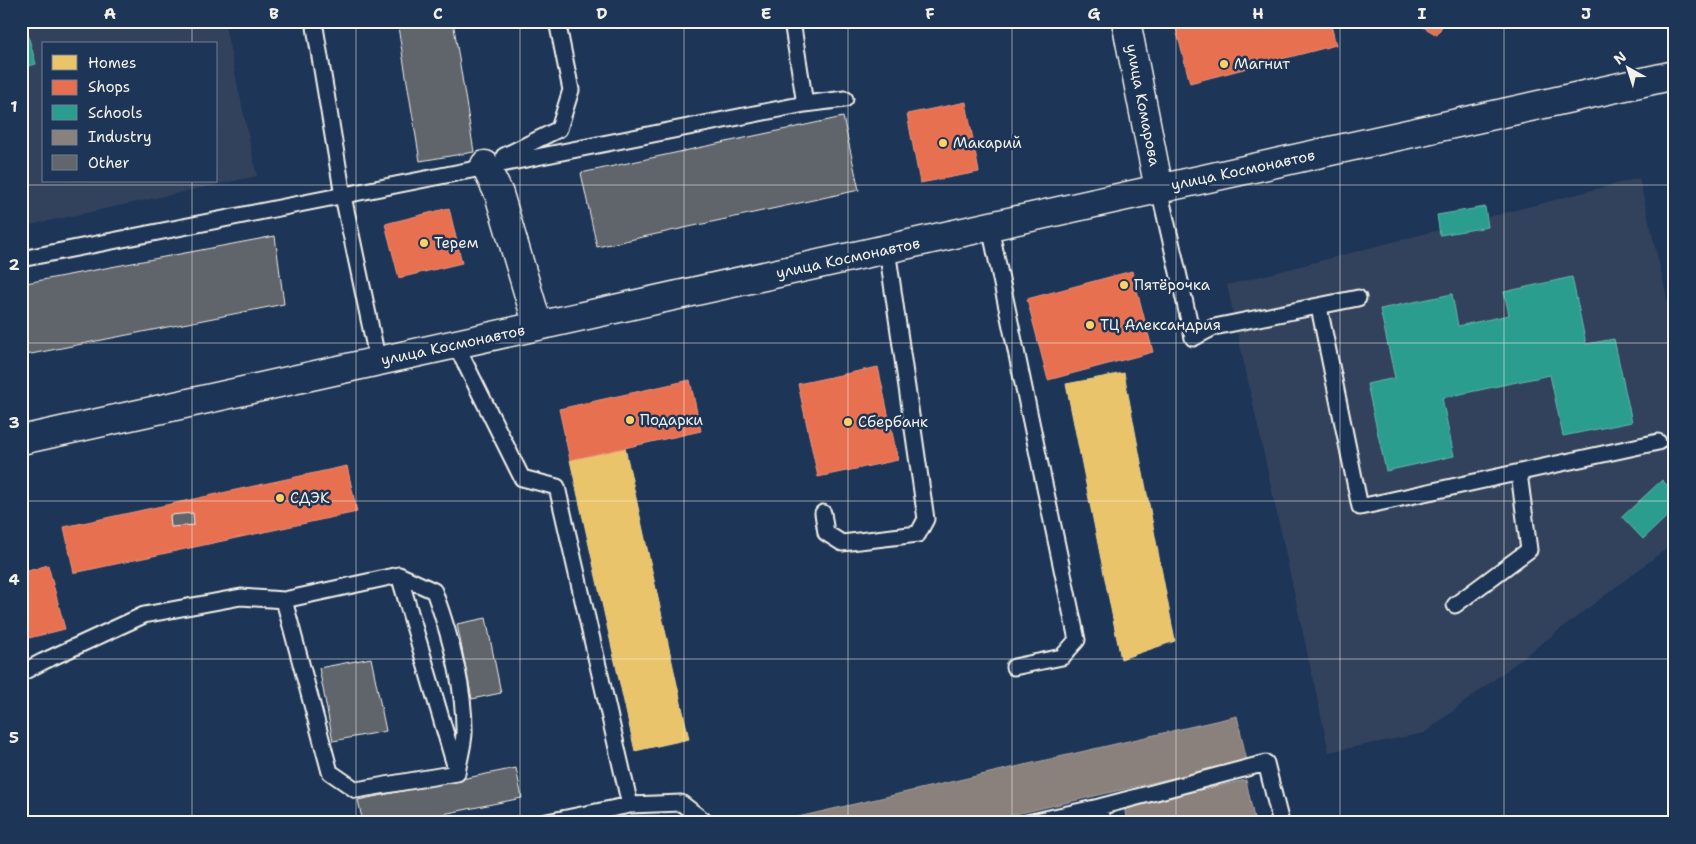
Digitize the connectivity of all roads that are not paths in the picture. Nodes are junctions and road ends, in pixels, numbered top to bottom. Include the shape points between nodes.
1 (314, 21) edge
2 (557, 21) edge
3 (792, 21) edge
4 (1126, 21) edge
5 (1675, 75) edge
6 (846, 99) dead end
7 (805, 104) junction
8 (485, 165) junction
9 (1159, 189) junction
10 (344, 196) junction
11 (990, 227) junction
12 (887, 249) junction
13 (21, 259) edge
14 (1358, 298) dead end
15 (1319, 307) junction
16 (538, 326) junction
17 (456, 344) junction
18 (378, 362) junction
19 (21, 440) edge
20 (1658, 442) dead end
21 (1519, 474) junction
22 (822, 513) dead end
23 (399, 575) junction
24 (284, 600) junction
25 (1455, 605) dead end
26 (1014, 667) dead end
27 (21, 673) edge
28 (457, 773) junction
29 (630, 805) junction
30 (1099, 807) junction
31 (542, 823) edge
32 (707, 823) edge
33 (1027, 823) edge
34 (1103, 823) edge
35 (1281, 823) edge

1 - 10 lane
2 - 8 lane via 571,90 559,129
3 - 7 lane
4 - 9 street, улица Комарова
5 - 9 street, улица Космонавтов
6 - 7 lane
7 - 8 lane
8 - 10 lane
8 - 16 street via 499,194
9 - 11 street, улица Космонавтов
9 - 15 lane via 1193,338 1214,327
10 - 13 lane
10 - 18 lane
11 - 12 street, улица Космонавтов
11 - 26 lane via 1077,640 1062,657
12 - 16 street, улица Космонавтов
12 - 22 lane via 926,519 918,534 842,543 826,533
14 - 15 lane
15 - 21 lane via 1360,507
16 - 17 street, улица Космонавтов
17 - 18 street, улица Космонавтов
17 - 29 lane via 522,478 557,487
18 - 19 street, улица Космонавтов
20 - 21 lane
21 - 25 lane via 1529,550
23 - 24 lane
23 - 28 lane
23 - 28 lane via 434,591 445,621 459,683 464,735
24 - 27 lane via 242,597 144,615
24 - 28 lane via 330,772 356,790
29 - 31 lane
29 - 32 lane via 681,803
30 - 33 lane
30 - 34 lane
30 - 35 lane via 1266,763

